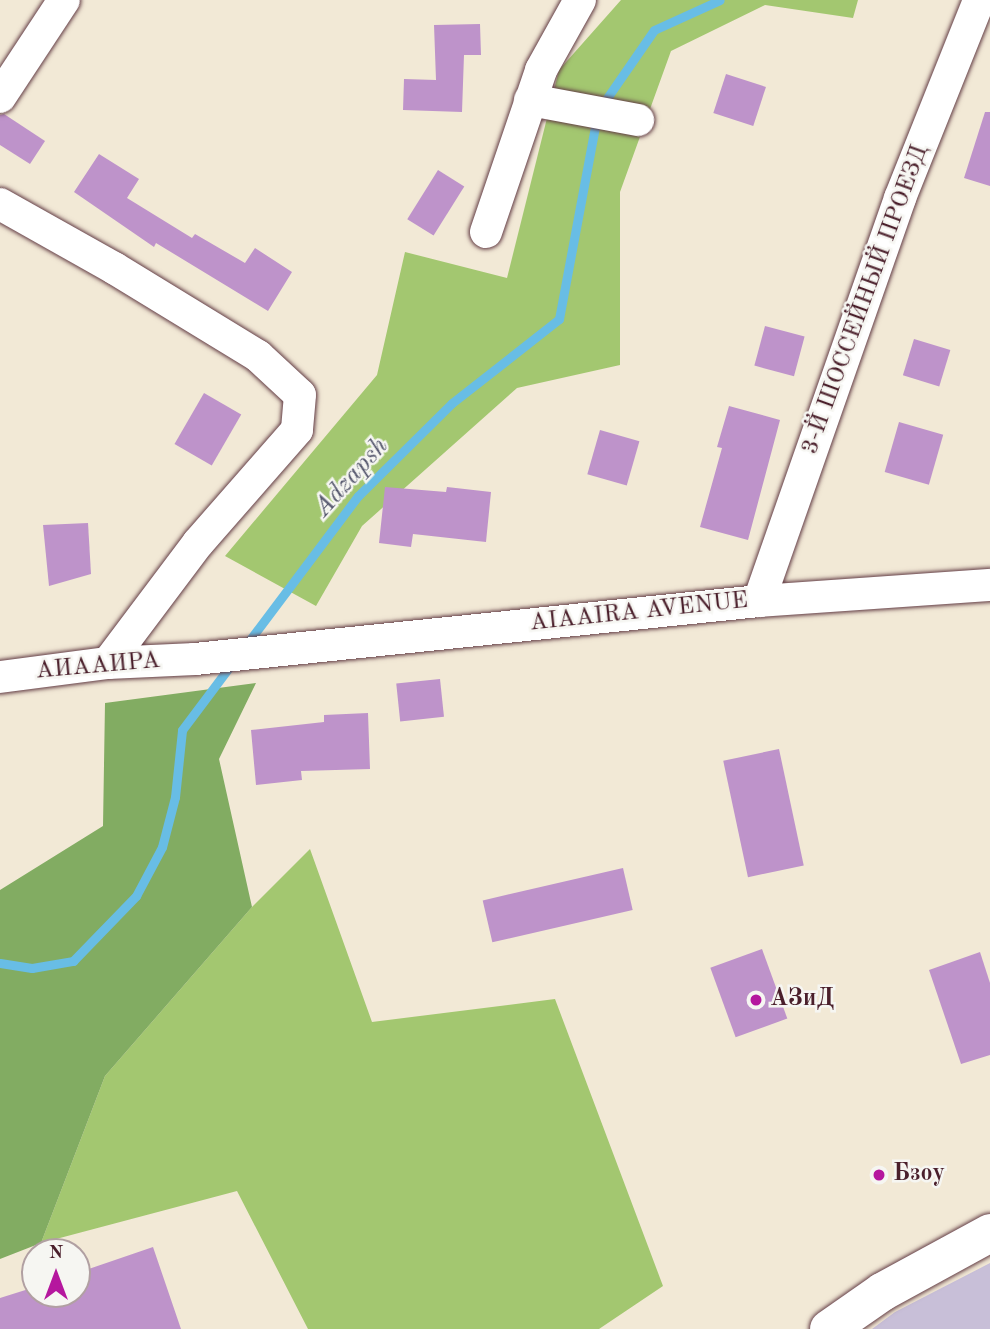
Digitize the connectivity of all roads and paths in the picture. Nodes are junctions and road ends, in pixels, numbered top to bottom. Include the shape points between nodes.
1 (64, 0) edge
2 (580, 0) edge
3 (979, 0) edge
4 (0, 97) edge
5 (530, 100) junction
6 (638, 120) dead end
7 (0, 204) edge
8 (486, 232) dead end
9 (990, 585) edge
10 (759, 601) junction
11 (195, 659) joint
12 (108, 663) junction
13 (0, 677) edge
14 (990, 1233) edge
15 (830, 1329) edge

1 - 4 street
2 - 5 street via 541,69
3 - 10 street, 3-Й ШОССЕЙНЫЙ ПРОЕЗД via 900,198
5 - 6 street
5 - 8 street
7 - 12 street via 258,356 300,395 297,430 198,544
9 - 10 street, AIAAIRA AVENUE
10 - 11 street, AIAAIRA AVENUE
11 - 12 street, АИААИРА
12 - 13 street, АИААИРА
14 - 15 main road via 882,1292

